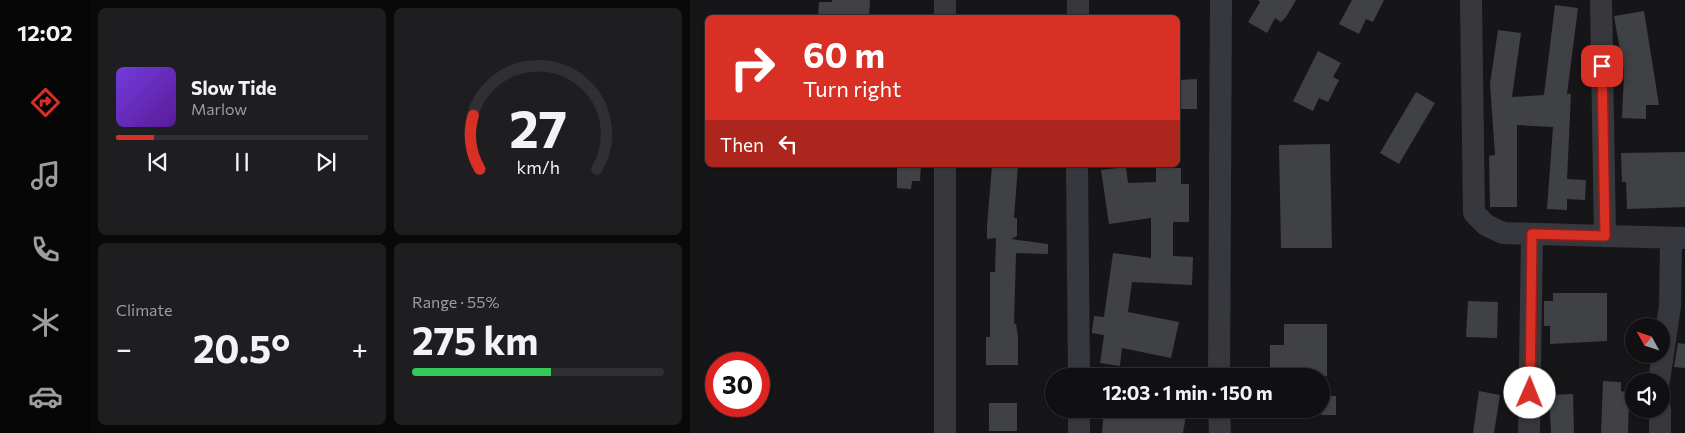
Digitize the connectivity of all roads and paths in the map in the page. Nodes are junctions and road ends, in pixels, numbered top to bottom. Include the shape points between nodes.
1 (945, 0) edge
2 (1078, 0) edge
3 (1221, 0) edge
4 (1471, 0) edge
5 (1601, 0) edge
6 (945, 15) edge
7 (1078, 15) edge
8 (945, 167) edge
9 (1077, 167) edge
10 (1532, 234) junction
11 (1605, 236) junction
12 (1678, 238) edge
13 (1079, 368) edge
14 (1219, 368) edge
15 (1660, 373) edge
16 (1079, 418) edge
17 (1219, 418) edge
18 (1660, 418) edge
19 (945, 433) edge
20 (1079, 433) edge
21 (1220, 433) edge
22 (1529, 433) edge
23 (1660, 433) edge

1 - 6 street
2 - 7 street
3 - 14 street
4 - 10 street via 1474,213 1486,225 1503,233
5 - 11 street
8 - 19 street
9 - 13 street
10 - 11 street
10 - 22 street
11 - 12 street
12 - 15 street
16 - 20 street
17 - 21 street
18 - 23 street

